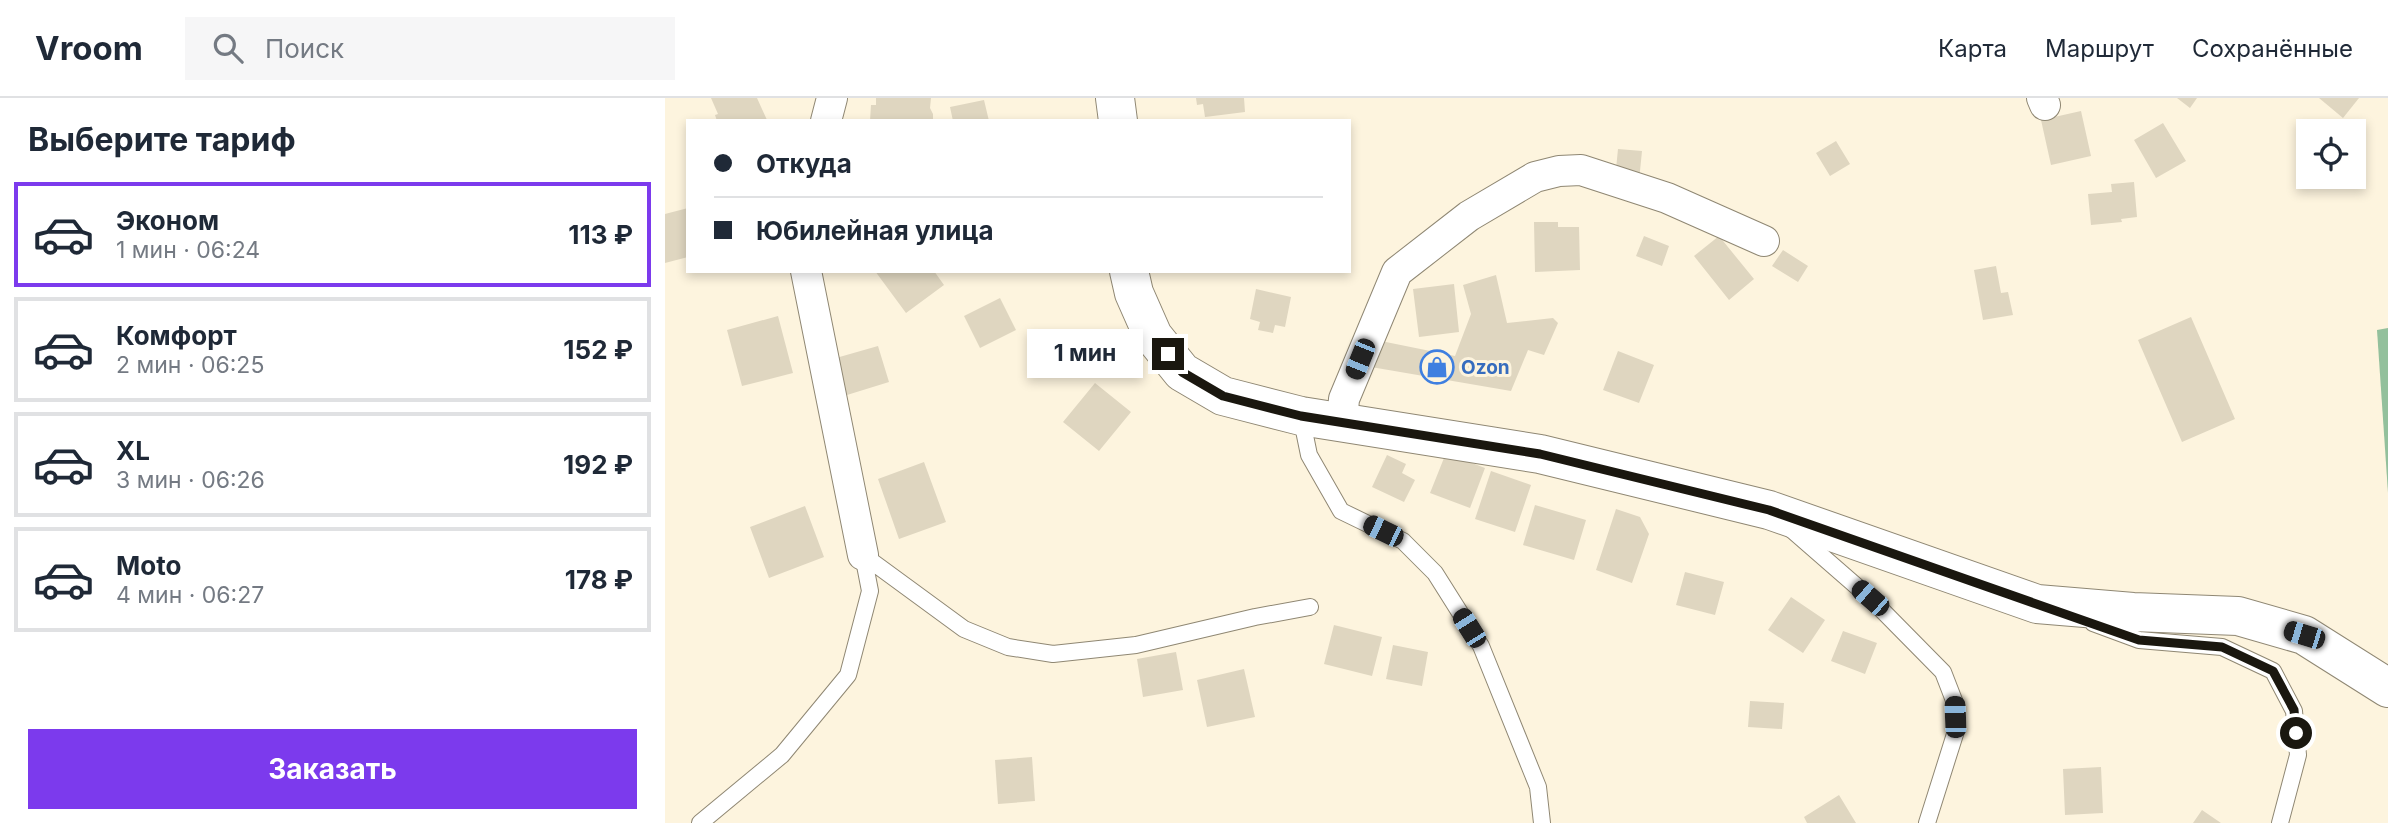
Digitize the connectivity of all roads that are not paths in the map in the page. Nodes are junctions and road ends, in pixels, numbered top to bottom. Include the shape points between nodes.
1 (832, 98) edge
2 (1115, 98) edge
3 (827, 119) edge
4 (1118, 119) edge
5 (1764, 241) dead end
6 (806, 273) edge
7 (1129, 273) edge
8 (1301, 416) junction
9 (1342, 422) junction
10 (1769, 510) junction
11 (863, 555) junction
12 (2037, 604) junction
13 (1310, 607) dead end
14 (2388, 688) edge
15 (700, 823) edge
16 (1542, 823) edge
17 (1927, 823) edge
18 (2280, 823) edge

1 - 3 street
2 - 4 street
5 - 9 street via 1667,198 1581,170 1535,177 1469,216 1397,272 1344,400
6 - 11 street
7 - 8 street via 1153,336 1182,372 1223,396
8 - 9 street
8 - 16 lane via 1309,455 1341,511 1403,541 1435,573 1481,646 1538,787
9 - 10 street via 1540,454
10 - 12 street
10 - 17 lane via 1870,598 1943,672 1955,703 1956,731
11 - 13 lane via 964,629 1008,647 1053,654 1136,645
11 - 15 lane via 870,591 848,675 782,755
12 - 14 street via 2238,616 2304,635
12 - 18 lane via 2139,640 2222,647 2273,671 2294,710 2298,755

